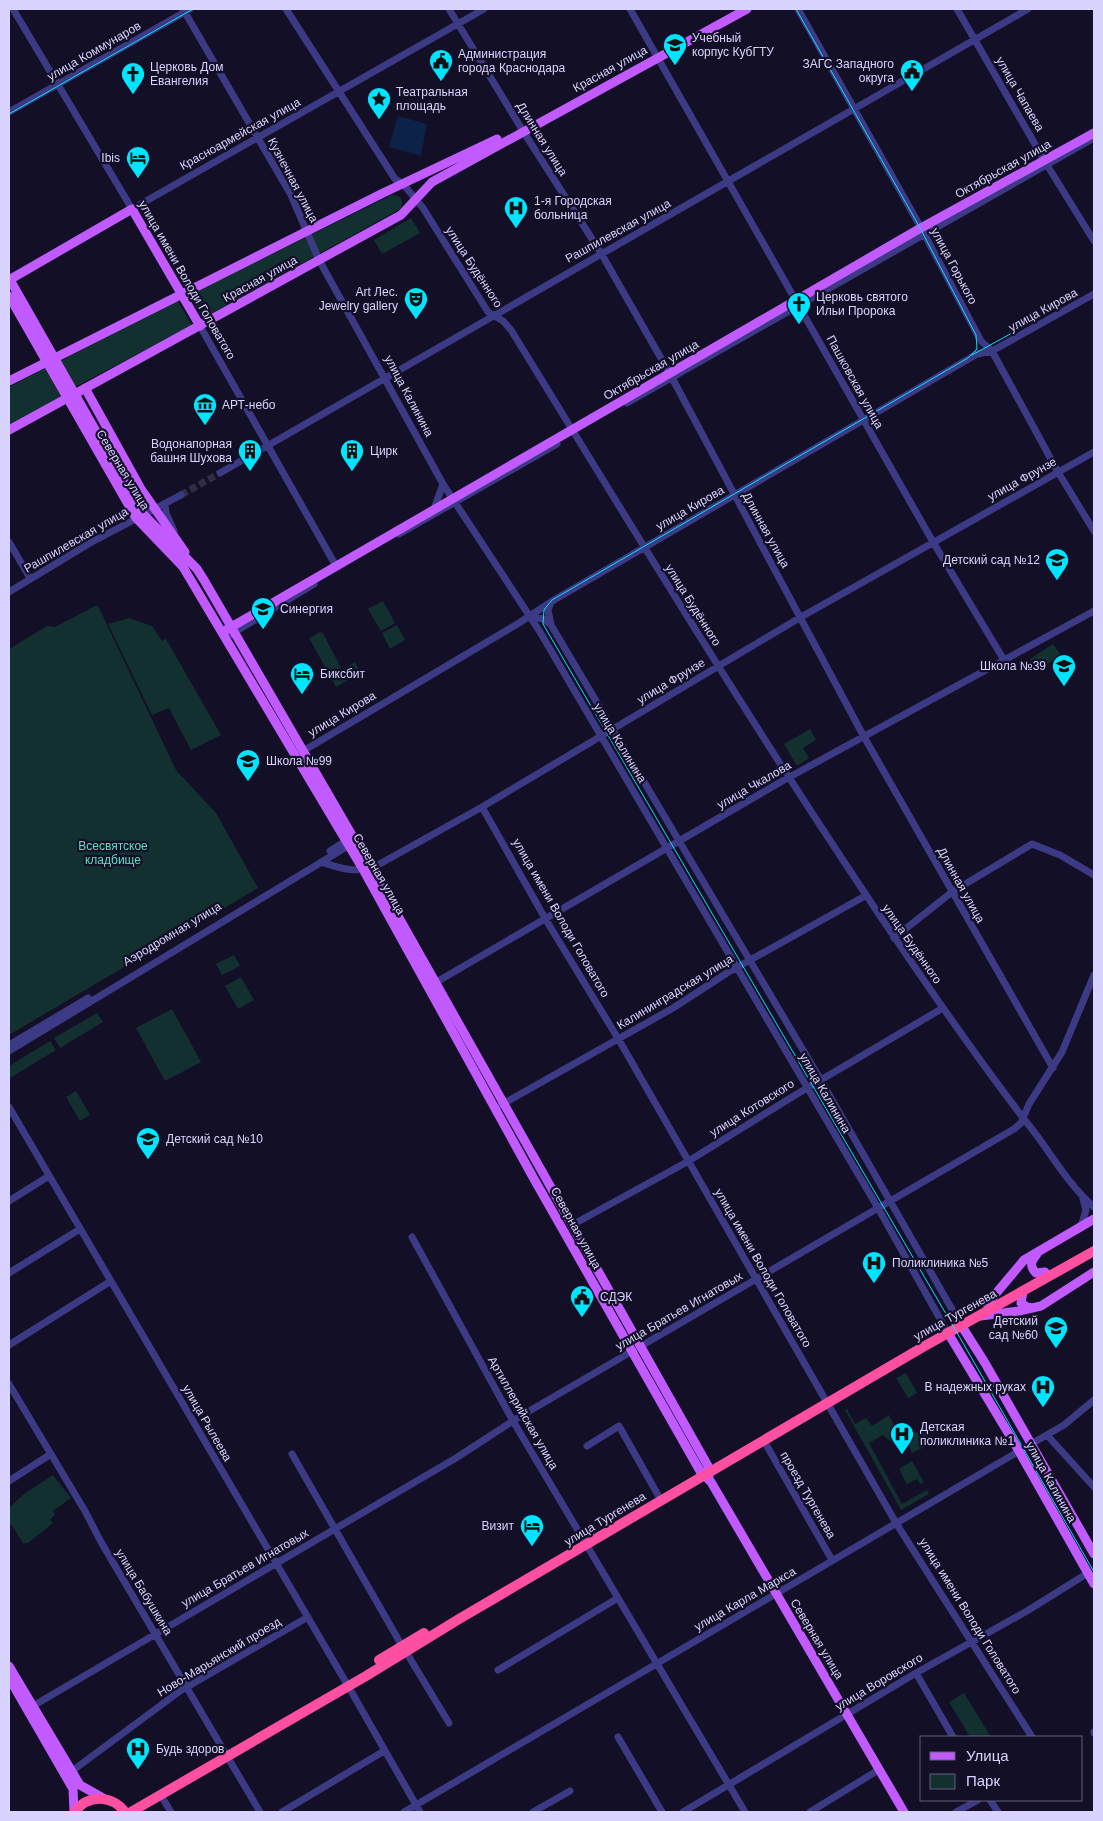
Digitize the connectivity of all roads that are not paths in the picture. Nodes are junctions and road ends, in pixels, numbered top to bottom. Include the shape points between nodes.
1 (13, 9) edge
2 (286, 9) edge
3 (449, 9) edge
4 (484, 9) edge
5 (630, 9) edge
6 (736, 9) edge
7 (747, 9) edge
8 (798, 9) edge
9 (957, 9) edge
10 (1028, 9) edge
11 (186, 10) edge
12 (458, 24) junction
13 (974, 38) junction
14 (655, 56) junction
15 (58, 84) junction
16 (341, 91) junction
17 (854, 109) junction
18 (9, 112) edge
19 (522, 129) junction
20 (1094, 133) edge
21 (259, 138) junction
22 (1094, 138) edge
23 (456, 158) junction
24 (1046, 163) junction
25 (460, 167) junction
26 (728, 182) junction
27 (403, 184) junction
28 (417, 200) junction
29 (132, 209) junction
30 (308, 231) junction
31 (923, 231) junction
32 (1094, 241) edge
33 (601, 253) junction
34 (319, 260) junction
35 (9, 279) edge
36 (181, 293) junction
37 (1094, 294) edge
38 (9, 296) edge
39 (798, 302) junction
40 (492, 317) junction
41 (200, 326) junction
42 (992, 351) junction
43 (51, 360) junction
44 (671, 376) junction
45 (386, 379) junction
46 (9, 381) edge
47 (85, 388) junction
48 (70, 396) junction
49 (863, 420) junction
50 (9, 430) edge
51 (573, 431) junction
52 (268, 446) junction
53 (1094, 452) edge
54 (1058, 472) junction
55 (220, 473) tunnel mouth
56 (443, 484) junction
57 (181, 495) tunnel mouth
58 (734, 495) junction
59 (455, 502) junction
60 (165, 504) junction
61 (155, 509) junction
62 (434, 509) junction
63 (140, 516) junction
64 (1094, 531) edge
65 (178, 540) junction
66 (9, 542) edge
67 (933, 542) junction
68 (645, 547) junction
69 (193, 565) junction
70 (336, 566) junction
71 (30, 578) junction
72 (9, 592) edge
73 (554, 600) junction
74 (1094, 611) edge
75 (529, 616) junction
76 (801, 617) junction
77 (551, 625) junction
78 (232, 630) junction
79 (223, 635) junction
80 (1004, 660) junction
81 (718, 666) junction
82 (613, 728) junction
83 (601, 735) junction
84 (863, 735) junction
85 (303, 751) junction
86 (787, 778) junction
87 (482, 807) junction
88 (680, 840) junction
89 (349, 843) junction
90 (667, 847) junction
91 (320, 862) junction
92 (367, 869) junction
93 (1094, 875) edge
94 (952, 892) junction
95 (865, 896) junction
96 (546, 920) junction
97 (894, 938) junction
98 (750, 960) junction
99 (738, 967) junction
100 (1094, 974) edge
101 (433, 984) junction
102 (943, 1008) junction
103 (619, 1040) junction
104 (9, 1045) edge
105 (9, 1051) edge
106 (1053, 1068) junction
107 (821, 1080) junction
108 (808, 1088) junction
109 (500, 1106) junction
110 (9, 1107) edge
111 (1023, 1118) junction
112 (16, 1120) junction
113 (9, 1124) edge
114 (536, 1162) junction
115 (687, 1162) junction
116 (528, 1167) junction
117 (49, 1176) junction
118 (1081, 1195) junction
119 (9, 1201) edge
120 (890, 1201) junction
121 (1094, 1207) edge
122 (878, 1208) junction
123 (1094, 1219) edge
124 (572, 1225) junction
125 (80, 1228) junction
126 (1079, 1229) junction
127 (412, 1237) dead end
128 (1039, 1252) junction
129 (1090, 1254) edge
130 (1045, 1272) junction
131 (1094, 1272) edge
132 (9, 1273) edge
133 (756, 1279) junction
134 (110, 1281) junction
135 (1023, 1292) junction
136 (987, 1304) junction
137 (1035, 1308) junction
138 (976, 1317) junction
139 (959, 1323) junction
140 (946, 1330) junction
141 (9, 1345) edge
142 (640, 1346) junction
143 (632, 1351) junction
144 (9, 1384) edge
145 (1094, 1400) edge
146 (825, 1402) junction
147 (512, 1421) junction
148 (1047, 1435) junction
149 (764, 1441) junction
150 (1031, 1444) junction
151 (587, 1446) dead end
152 (1019, 1451) junction
153 (51, 1454) junction
154 (292, 1454) dead end
155 (706, 1473) junction
156 (9, 1481) edge
157 (1094, 1487) edge
158 (658, 1495) junction
159 (896, 1523) junction
160 (335, 1528) junction
161 (585, 1542) junction
162 (1094, 1554) edge
163 (832, 1560) junction
164 (275, 1564) junction
165 (1088, 1573) junction
166 (1094, 1584) edge
167 (775, 1594) junction
168 (618, 1598) junction
169 (308, 1618) junction
170 (156, 1633) junction
171 (971, 1642) junction
172 (404, 1649) junction
173 (656, 1664) junction
174 (9, 1666) edge
175 (498, 1670) dead end
176 (916, 1672) junction
177 (9, 1678) edge
178 (347, 1684) junction
179 (188, 1687) junction
180 (38, 1703) dead end
181 (848, 1714) junction
182 (449, 1722) dead end
183 (952, 1736) edge
184 (1031, 1736) edge
185 (618, 1737) dead end
186 (384, 1751) junction
187 (226, 1753) junction
188 (880, 1769) junction
189 (72, 1771) junction
190 (729, 1785) junction
191 (570, 1791) dead end
192 (160, 1794) junction
193 (103, 1798) junction
194 (976, 1801) edge
195 (991, 1801) edge
196 (416, 1805) junction
197 (74, 1812) edge
198 (125, 1812) edge
199 (171, 1812) edge
200 (260, 1812) edge
201 (282, 1812) edge
202 (404, 1812) edge
203 (420, 1812) edge
204 (533, 1812) edge
205 (662, 1812) edge
206 (683, 1812) edge
207 (745, 1812) edge
208 (810, 1812) edge
209 (904, 1812) edge
210 (956, 1812) edge
211 (998, 1812) edge

1 - 15 street, улица имени Володи Головатого
2 - 16 street, улица Будённого
3 - 12 street, Длинная улица
4 - 12 street, Красноармейская улица
5 - 14 street, Пашковская улица
6 - 14 main road, Красная улица
7 - 14 main road, Красная улица
8 - 17 street, улица Горького
9 - 13 street, улица Чапаева
10 - 13 street, Рашпилевская улица
11 - 15 street, улица Коммунаров
11 - 21 street, Кузнечная улица
12 - 16 street, Красноармейская улица
12 - 19 street, Длинная улица
13 - 17 street, Рашпилевская улица
13 - 24 street, улица Чапаева
14 - 19 main road, Красная улица
14 - 26 street, Пашковская улица
15 - 18 street, улица Коммунаров
15 - 29 street, улица имени Володи Головатого
16 - 21 street, Красноармейская улица
16 - 27 street, улица Будённого via 395,178
17 - 26 street, Рашпилевская улица
17 - 31 street, улица Горького
19 - 23 main road, Красная улица
19 - 25 main road, Красная улица
19 - 33 street, Длинная улица
20 - 24 main road, Октябрьская улица
21 - 29 street, Красноармейская улица
21 - 30 street, Кузнечная улица
22 - 24 street, Октябрьская улица
23 - 25 street
23 - 27 main road, Красная улица
24 - 31 main road, Октябрьская улица
24 - 32 street, улица Чапаева
25 - 28 main road, Красная улица via 432,182
26 - 33 street, Рашпилевская улица
26 - 39 street, Пашковская улица
27 - 28 street, улица Будённого
27 - 30 main road, Красная улица
28 - 34 main road, Красная улица via 401,215
28 - 40 street, улица Будённого
29 - 35 main road, Красноармейская улица
29 - 36 main road, улица имени Володи Головатого
30 - 34 street, Кузнечная улица
30 - 36 main road, Красная улица
31 - 39 main road, Октябрьская улица
31 - 42 street, улица Горького via 981,341
33 - 40 street, Рашпилевская улица
33 - 44 street, Длинная улица
34 - 41 main road, Красная улица
34 - 45 street, улица Калинина
35 - 43 main road, Северная улица
36 - 41 main road, улица имени Володи Головатого
36 - 43 main road, Красная улица
37 - 42 street, улица Кирова
38 - 43 main road, Северная улица
39 - 44 main road, Октябрьская улица
39 - 49 street, Пашковская улица
40 - 45 street, Рашпилевская улица
40 - 51 street, улица Будённого via 503,321 511,330
41 - 47 main road, Красная улица
41 - 52 street, улица имени Володи Головатого
42 - 49 street, улица Кирова via 977,354
42 - 54 street, улица Горького
43 - 46 main road, Красная улица
43 - 48 main road, Северная улица
44 - 51 main road, Октябрьская улица
44 - 58 street, Длинная улица
45 - 52 street, Рашпилевская улица
45 - 56 street, улица Калинина
47 - 48 main road, Красная улица
47 - 61 main road, Северная улица
48 - 50 main road, Красная улица
48 - 63 main road, Северная улица
49 - 58 street, улица Кирова
49 - 67 street, Пашковская улица
51 - 59 main road, Октябрьская улица
51 - 68 street, улица Будённого
52 - 55 street, Рашпилевская улица
52 - 70 street, улица имени Володи Головатого
53 - 54 street, улица Фрунзе
54 - 64 street, улица Горького
54 - 67 street, улица Фрунзе
56 - 59 street, улица Калинина
56 - 62 street
57 - 60 street, Рашпилевская улица
58 - 68 street, улица Кирова
58 - 76 street, Длинная улица
59 - 62 main road, Октябрьская улица
59 - 75 street, улица Калинина
59 - 78 street, Октябрьская улица
60 - 61 street, Рашпилевская улица
60 - 65 street, Северная улица via 166,515
61 - 63 street, Рашпилевская улица
61 - 65 main road, Северная улица
62 - 70 main road, Октябрьская улица
63 - 69 main road, Северная улица
63 - 71 street, Рашпилевская улица
63 - 79 main road, Северная улица via 183,566
65 - 69 main road, Северная улица
66 - 71 street
67 - 76 street, улица Фрунзе
67 - 80 street, Пашковская улица
68 - 73 street, улица Кирова
68 - 81 street, улица Будённого
69 - 78 main road, Северная улица
70 - 78 main road, Октябрьская улица
71 - 72 street, Рашпилевская улица
73 - 75 street, улица Кирова
73 - 77 street via 548,607
74 - 80 street, улица Чкалова
75 - 77 street via 543,619
75 - 83 street, улица Калинина
75 - 85 street, улица Кирова
76 - 81 street, улица Фрунзе
76 - 84 street, Длинная улица
77 - 82 street, улица Калинина
78 - 79 main road, Октябрьская улица
78 - 85 main road, Северная улица
79 - 89 main road, Северная улица
80 - 84 street, улица Чкалова
81 - 82 street, улица Фрунзе
81 - 86 street, улица Будённого
82 - 83 street, улица Фрунзе
82 - 88 street, улица Калинина
83 - 87 street, улица Фрунзе
83 - 90 street, улица Калинина
84 - 86 street, улица Чкалова
84 - 94 street, Длинная улица
85 - 89 main road, Северная улица
86 - 88 street, улица Чкалова
86 - 95 street, улица Будённого
87 - 92 street, улица Фрунзе
87 - 96 street, улица имени Володи Головатого
88 - 90 street, улица Чкалова
88 - 98 street, улица Калинина
89 - 91 street, Аэродромная улица
89 - 92 main road, Северная улица
89 - 104 street, Аэродромная улица
90 - 96 street, улица Чкалова
90 - 99 street, улица Калинина
91 - 92 street via 350,871
91 - 105 street, Аэродромная улица
92 - 101 main road, Северная улица
93 - 94 street via 1060,855 1032,844
94 - 97 street
94 - 106 street, Длинная улица
95 - 97 street, улица Будённого
95 - 98 street, Калининградская улица
96 - 101 street, улица Чкалова
96 - 103 street, улица имени Володи Головатого
97 - 102 street, улица Будённого
98 - 99 street, Калининградская улица
98 - 107 street, улица Калинина
99 - 103 street, Калининградская улица
99 - 108 street, улица Калинина
100 - 106 street, улица Братьев Игнатовых
101 - 109 main road, Северная улица
102 - 107 street, улица Котовского
102 - 111 street, улица Будённого
103 - 109 street, Калининградская улица
103 - 115 street, улица имени Володи Головатого
106 - 111 street, улица Братьев Игнатовых
107 - 108 street, улица Котовского
107 - 120 street, улица Калинина
108 - 115 street, улица Котовского
108 - 122 street, улица Калинина
109 - 114 main road, Северная улица
109 - 116 main road, Северная улица
110 - 112 street, улица Рылеева
111 - 118 street, улица Будённого
111 - 120 street, улица Братьев Игнатовых via 1014,1129
112 - 113 street
112 - 117 street, улица Рылеева
114 - 116 main road
114 - 124 main road, Северная улица
115 - 124 street, улица Котовского
115 - 133 street, улица имени Володи Головатого
116 - 143 main road, Северная улица
117 - 119 street
117 - 125 street, улица Рылеева
118 - 121 street, улица Будённого
118 - 126 street via 1086,1210 1084,1223
120 - 122 street, улица Братьев Игнатовых
120 - 139 street, улица Калинина
122 - 133 street, улица Братьев Игнатовых
122 - 140 street, улица Калинина
123 - 126 main road
124 - 142 main road, Северная улица
125 - 132 street
125 - 134 street, улица Рылеева
126 - 128 main road
127 - 147 street, Артиллерийская улица
128 - 130 main road via 1031,1266 1036,1273
128 - 136 main road via 1018,1266
129 - 130 highway, улица Тургенева via 1071,1256
129 - 135 highway, улица Тургенева
130 - 136 highway, улица Тургенева
131 - 137 main road
133 - 142 street, улица Братьев Игнатовых
133 - 146 street, улица имени Володи Головатого
134 - 141 street
134 - 164 street, улица Рылеева
135 - 137 main road via 1021,1303
135 - 138 highway, улица Тургенева
136 - 139 highway, улица Тургенева
137 - 138 main road
138 - 139 highway, улица Тургенева
139 - 140 highway, улица Тургенева
139 - 150 main road, улица Калинина
140 - 146 highway, улица Тургенева
140 - 152 main road, улица Калинина
142 - 143 street, улица Братьев Игнатовых
142 - 155 main road, Северная улица
143 - 147 street, улица Братьев Игнатовых
143 - 155 main road, Северная улица
144 - 153 street, улица Бабушкина
145 - 148 street, улица Карла Маркса
146 - 149 highway, улица Тургенева
146 - 155 highway, улица Тургенева
146 - 159 street, улица имени Володи Головатого
147 - 160 street, улица Братьев Игнатовых
147 - 161 street, Артиллерийская улица
148 - 150 street, улица Карла Маркса
148 - 157 street
149 - 155 highway, улица Тургенева
149 - 163 street, проезд Тургенева
150 - 152 street, улица Карла Маркса
150 - 162 main road, улица Калинина
151 - 158 street via 619,1426
152 - 159 street, улица Карла Маркса
152 - 165 main road, улица Калинина
153 - 156 street
153 - 170 street, улица Бабушкина
154 - 160 street
155 - 158 highway, улица Тургенева
155 - 161 highway, улица Тургенева
155 - 167 main road, Северная улица
158 - 161 highway, улица Тургенева
159 - 163 street, улица Карла Маркса
159 - 171 street, улица имени Володи Головатого
160 - 164 street, улица Братьев Игнатовых
160 - 172 street
161 - 168 street, Артиллерийская улица
161 - 172 highway, улица Тургенева
163 - 167 street, улица Карла Маркса
164 - 169 street, улица Рылеева
164 - 170 street, улица Братьев Игнатовых
165 - 166 main road, улица Калинина
165 - 171 street, улица Воровского
167 - 173 street, улица Карла Маркса
167 - 181 main road, Северная улица
168 - 173 street, Артиллерийская улица
168 - 175 street
169 - 178 street, улица Рылеева
169 - 179 street, Ново-Марьянский проезд
170 - 179 street, улица Бабушкина
170 - 180 street, улица Братьев Игнатовых
171 - 176 street, улица Воровского
171 - 184 street, улица имени Володи Головатого
172 - 178 highway, улица Тургенева
172 - 182 street
173 - 190 street, Артиллерийская улица
173 - 196 street, улица Карла Маркса
174 - 189 main road
176 - 181 street, улица Воровского
176 - 183 street
177 - 197 main road via 73,1789
178 - 186 street, улица Рылеева
178 - 187 highway, улица Тургенева
179 - 187 street, улица Бабушкина
179 - 189 street, Ново-Марьянский проезд
181 - 188 main road, Северная улица
181 - 190 street, улица Воровского
185 - 205 street
186 - 196 street, улица Рылеева
186 - 201 street
187 - 192 highway, улица Тургенева
187 - 198 highway, улица Тургенева
187 - 200 street, улица Бабушкина
188 - 208 street
188 - 209 main road, Северная улица
189 - 193 main road via 80,1785
190 - 206 street, улица Воровского
190 - 207 street, Артиллерийская улица
191 - 204 street
192 - 198 highway, улица Тургенева
192 - 199 street
193 - 197 highway via 89,1800
193 - 198 highway
194 - 210 street
195 - 211 street
196 - 202 street, улица Карла Маркса
196 - 203 street, улица Рылеева

